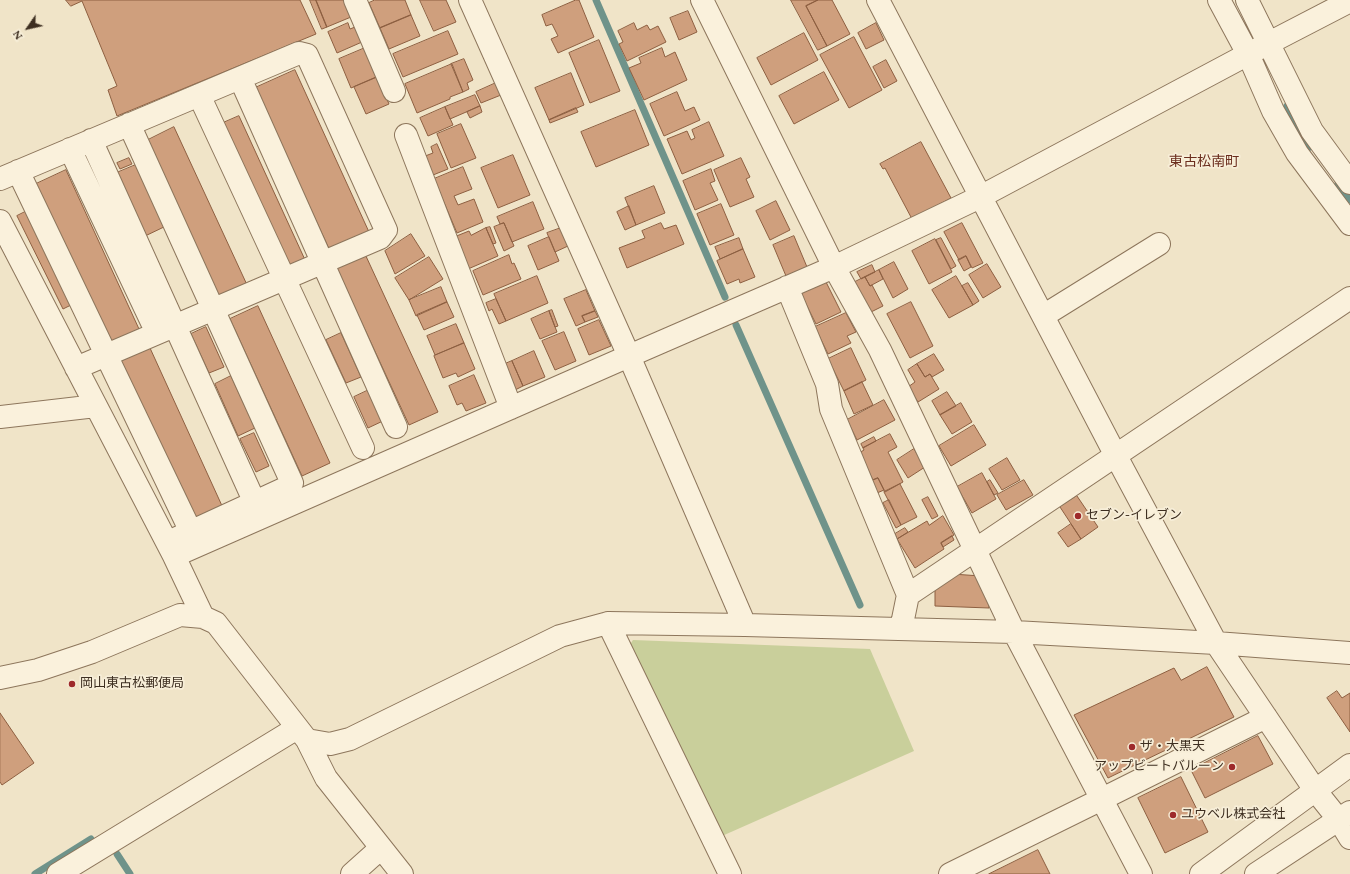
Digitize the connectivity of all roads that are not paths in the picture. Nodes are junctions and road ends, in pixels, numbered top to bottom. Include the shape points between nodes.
1 (355, 0) edge
2 (470, 0) edge
3 (702, 0) edge
4 (878, 0) edge
5 (1218, 0) edge
6 (1247, 0) edge
7 (1350, 1) edge
8 (1269, 43) junction
9 (1248, 54) junction
10 (240, 78) junction
11 (394, 91) dead end
12 (199, 95) junction
13 (129, 124) junction
14 (406, 135) dead end
15 (91, 140) junction
16 (70, 149) junction
17 (9, 175) edge
18 (1350, 183) edge
19 (980, 197) junction
20 (0, 221) edge
21 (1350, 224) edge
22 (1159, 244) dead end
23 (322, 262) junction
24 (834, 267) junction
25 (284, 279) junction
26 (787, 287) junction
27 (1350, 298) edge
28 (213, 309) junction
29 (1043, 316) junction
30 (166, 329) junction
31 (106, 355) junction
32 (629, 356) junction
33 (76, 368) junction
34 (96, 406) junction
35 (512, 408) junction
36 (0, 417) edge
37 (396, 427) dead end
38 (363, 448) dead end
39 (1116, 456) junction
40 (255, 503) junction
41 (191, 532) junction
42 (171, 550) junction
43 (976, 550) junction
44 (908, 595) junction
45 (203, 617) junction
46 (608, 623) junction
47 (745, 625) junction
48 (901, 629) junction
49 (1014, 632) junction
50 (1216, 642) junction
51 (1350, 653) edge
52 (0, 678) edge
53 (1266, 717) junction
54 (302, 734) junction
55 (1350, 765) edge
56 (1315, 790) junction
57 (1102, 800) junction
58 (1346, 823) edge
59 (381, 848) junction
60 (58, 874) edge
61 (352, 874) edge
62 (402, 874) edge
63 (730, 874) edge
64 (950, 874) edge
65 (1140, 874) edge
66 (1201, 874) edge
67 (1256, 874) edge

1 - 11 street
2 - 32 street
3 - 24 street
4 - 19 street
5 - 9 street
6 - 8 street
7 - 8 street
8 - 9 street
8 - 18 street via 1312,131
9 - 19 street
9 - 21 street via 1273,111 1297,153
10 - 12 street
10 - 23 street
10 - 23 street via 299,53 307,55 386,230 380,238
12 - 13 street
12 - 25 street
13 - 15 street
13 - 28 street
14 - 35 street
15 - 16 street
15 - 30 street
16 - 17 street
16 - 30 street
17 - 31 street
19 - 24 street
19 - 29 street
20 - 33 street
22 - 29 street
23 - 25 street
23 - 37 street
24 - 26 street
24 - 43 street via 880,350
25 - 28 street
25 - 38 street
26 - 32 street
26 - 44 street via 827,384 831,409
27 - 39 street
28 - 30 street
28 - 40 street via 292,483
29 - 39 street
30 - 31 street
30 - 40 street
31 - 33 street
31 - 41 street
32 - 35 street
32 - 47 street
33 - 34 street
34 - 36 street
34 - 42 street
35 - 42 street
39 - 43 street
39 - 50 street
40 - 41 street
41 - 42 street
42 - 45 street
43 - 44 street
43 - 49 street
44 - 48 street
45 - 52 street via 180,615 92,652 38,670
45 - 54 street via 216,623
46 - 47 street
46 - 54 street via 560,636 350,739 330,744
46 - 63 street
47 - 48 street
48 - 49 street
49 - 50 street
49 - 57 street
50 - 51 street
50 - 53 street
53 - 56 street
53 - 57 street
54 - 59 street via 326,778
54 - 60 street
55 - 56 street
56 - 58 street
56 - 66 street
57 - 64 street
57 - 65 street
58 - 67 street
59 - 61 street
59 - 62 street

